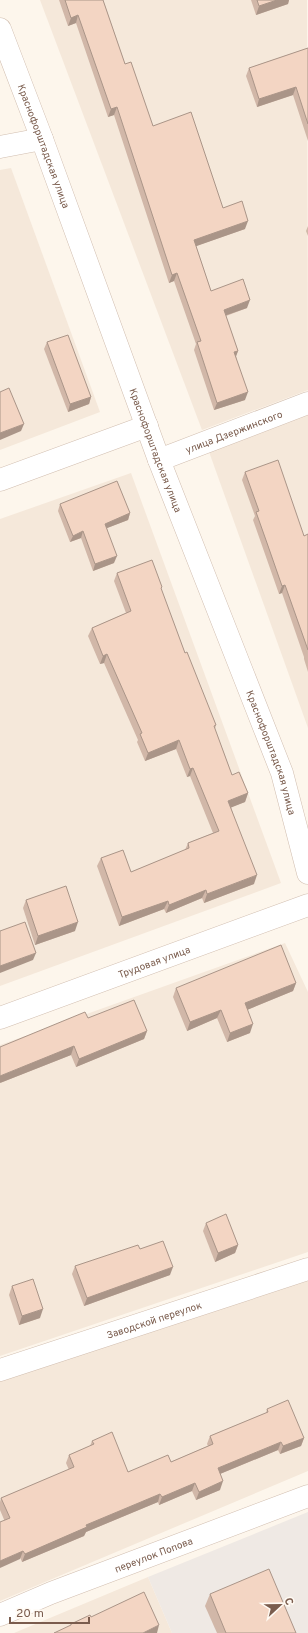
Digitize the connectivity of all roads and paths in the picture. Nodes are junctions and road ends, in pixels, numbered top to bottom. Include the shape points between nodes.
1 (0, 29) edge
2 (42, 139) junction
3 (0, 146) edge
4 (308, 403) edge
5 (147, 426) junction
6 (159, 460) junction
7 (0, 480) edge
8 (308, 872) edge
9 (308, 905) edge
10 (0, 1018) edge
11 (308, 1269) edge
12 (0, 1370) edge
13 (308, 1496) edge
14 (0, 1615) edge

1 - 2 street, Краснофорштадская улица
2 - 3 street
2 - 5 street, Краснофорштадская улица
4 - 6 street, улица Дзержинского
5 - 6 street, Краснофорштадская улица
5 - 7 street
6 - 8 street, Краснофорштадская улица via 282,773
9 - 10 street, Трудовая улица
11 - 12 street, Заводской переулок
13 - 14 street, переулок Попова via 51,1593

